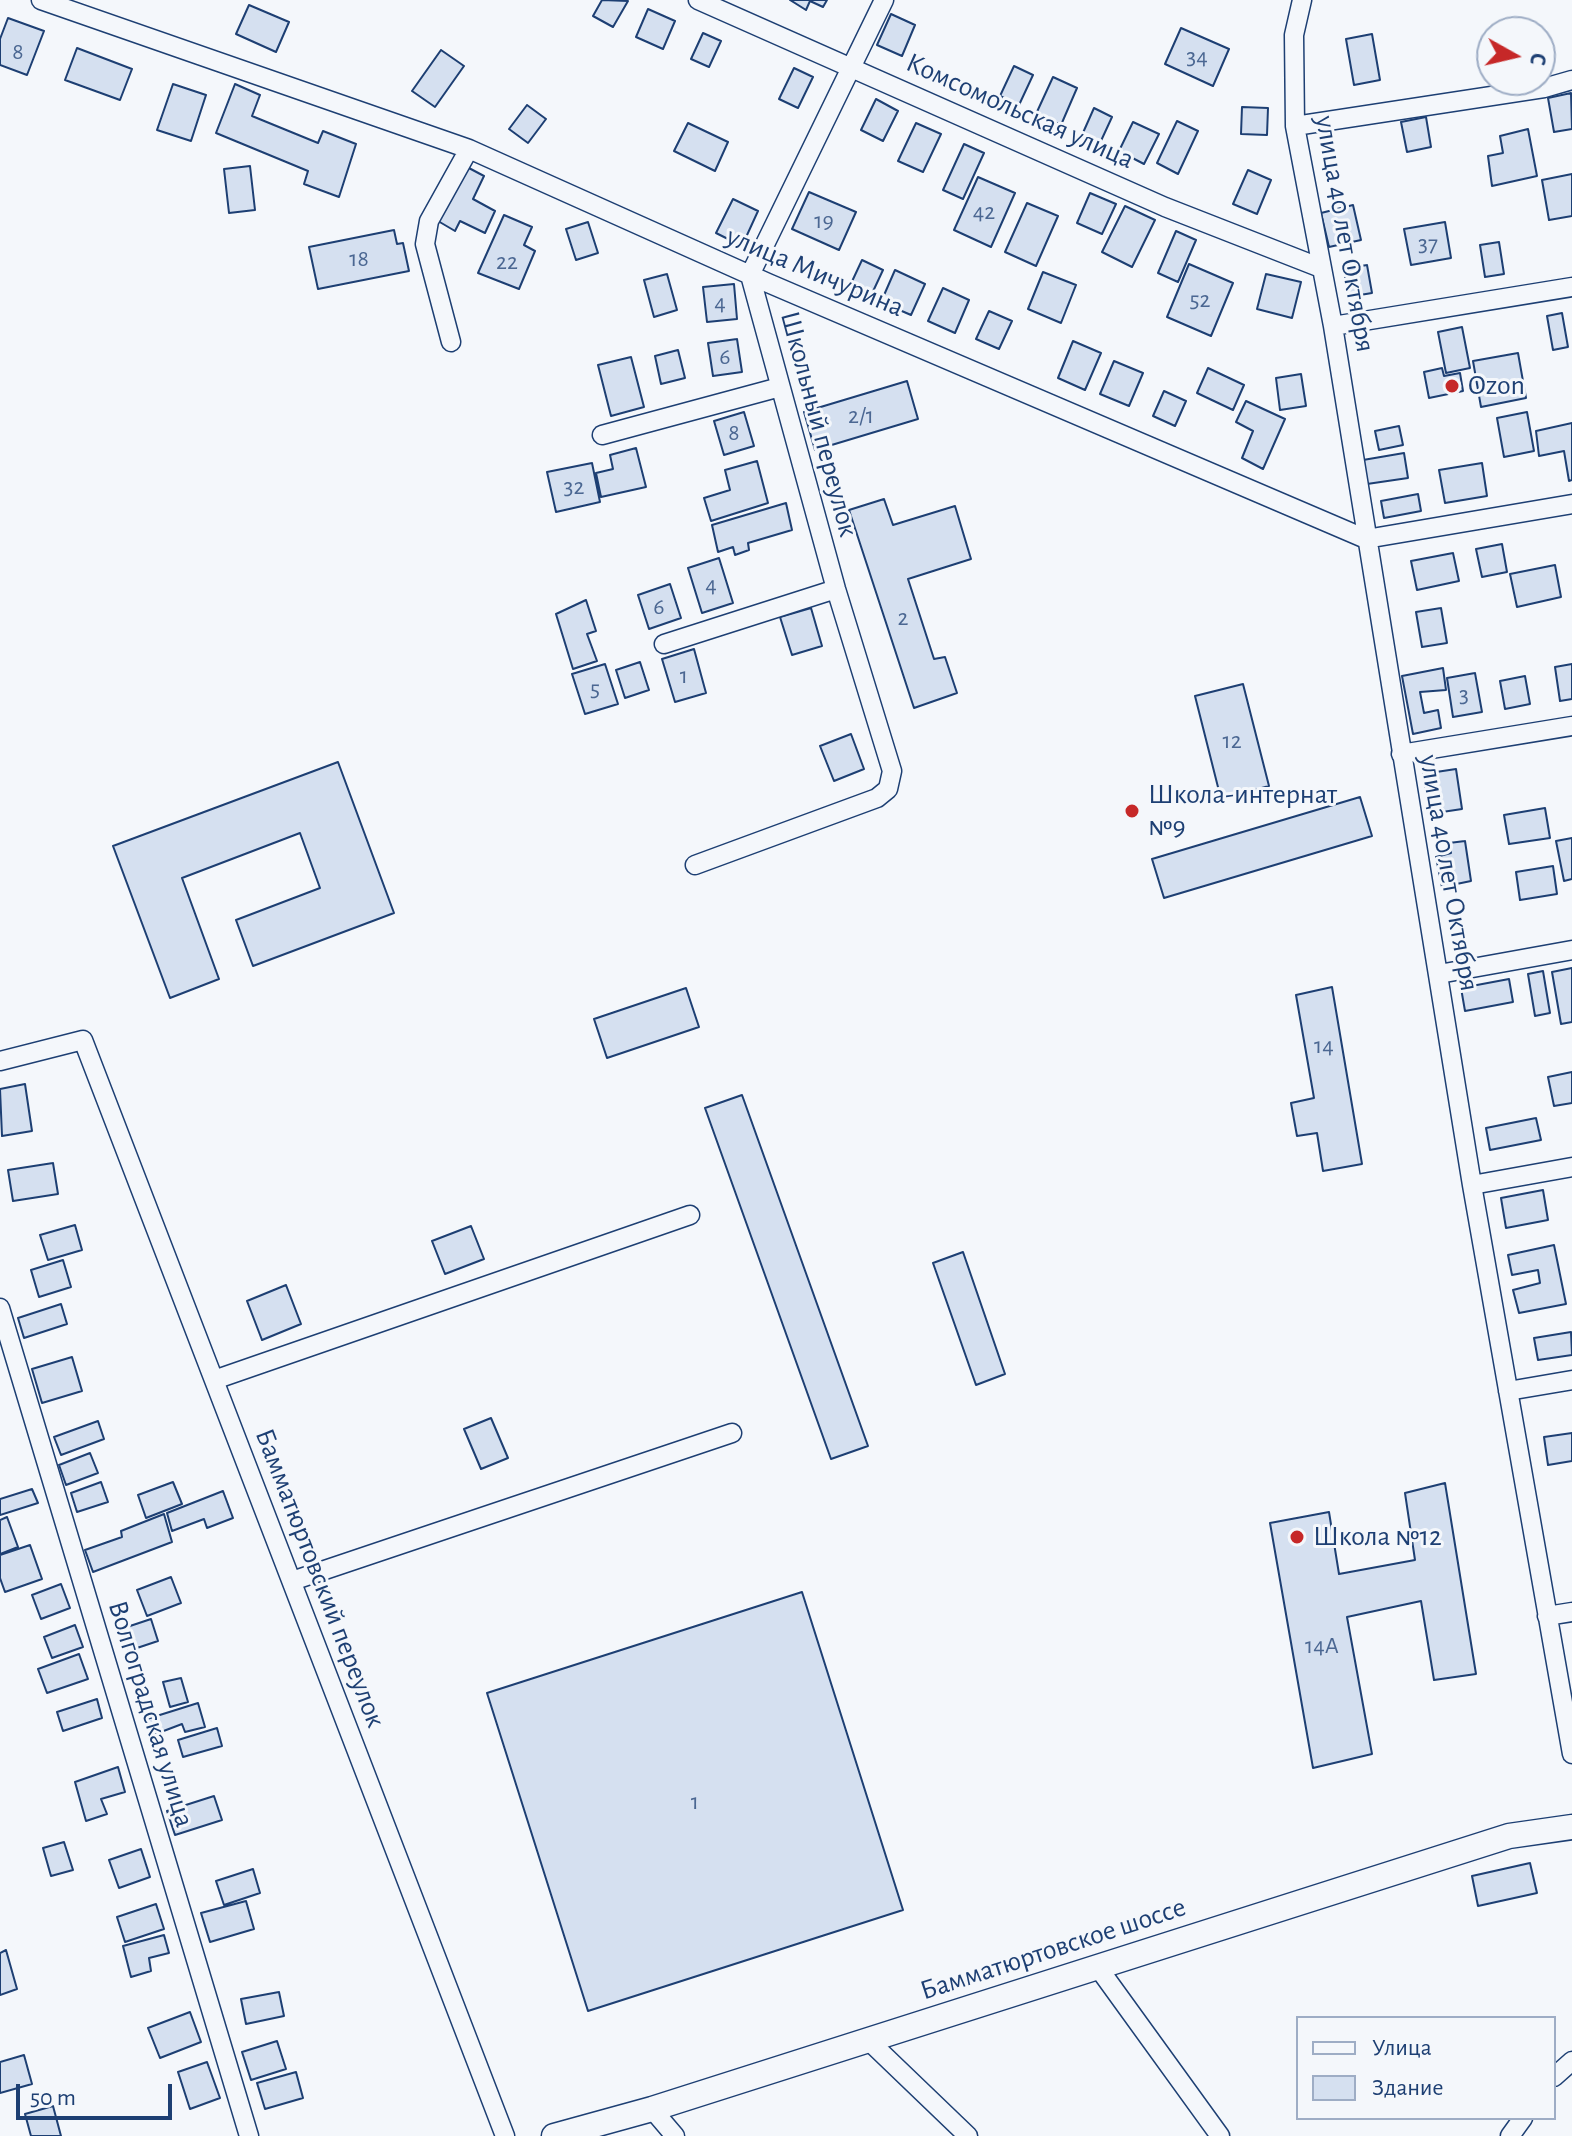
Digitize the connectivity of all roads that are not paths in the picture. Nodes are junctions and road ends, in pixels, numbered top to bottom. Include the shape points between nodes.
1 (41, 0) edge
2 (698, 0) edge
3 (884, 0) edge
4 (1302, 0) edge
5 (853, 67) junction
6 (1572, 80) edge
7 (1295, 126) junction
8 (469, 149) junction
9 (1321, 268) junction
10 (750, 275) junction
11 (1572, 287) edge
12 (1333, 326) junction
13 (451, 342) dead end
14 (780, 387) junction
15 (602, 435) dead end
16 (1572, 504) edge
17 (1366, 539) junction
18 (836, 589) junction
19 (664, 644) dead end
20 (1572, 726) edge
21 (1401, 754) junction
22 (695, 865) dead end
23 (1572, 950) edge
24 (1439, 974) junction
25 (0, 1061) edge
26 (1572, 1167) edge
27 (1472, 1185) junction
28 (690, 1215) dead end
29 (0, 1308) edge
30 (214, 1380) junction
31 (1572, 1380) edge
32 (1508, 1391) junction
33 (732, 1433) dead end
34 (292, 1581) junction
35 (1572, 1612) edge
36 (1547, 1616) junction
37 (1572, 1754) edge
38 (1572, 1827) edge
39 (1097, 1966) junction
40 (867, 2039) junction
41 (1572, 2061) edge
42 (1556, 2075) edge
43 (652, 2109) junction
44 (249, 2136) edge
45 (505, 2136) edge
46 (554, 2136) edge
47 (675, 2136) edge
48 (968, 2136) edge
49 (1220, 2136) edge

1 - 8 street, улица Мичурина
2 - 5 street, Комсомольская улица
3 - 5 street
4 - 7 street, улица 40 лет Октября via 1294,35
5 - 9 street, Комсомольская улица via 1165,207
5 - 10 street
6 - 7 street
7 - 9 street, улица 40 лет Октября
8 - 10 street, улица Мичурина
8 - 13 street via 429,221 425,244
9 - 12 street, улица 40 лет Октября
10 - 14 street, Школьный переулок
10 - 17 street, улица Мичурина
11 - 12 street
12 - 17 street, улица 40 лет Октября
14 - 15 street
14 - 18 street, Школьный переулок
16 - 17 street
17 - 21 street, улица 40 лет Октября
18 - 19 street
18 - 22 street, Школьный переулок via 892,771 888,789 877,798
20 - 21 street
21 - 24 street, улица 40 лет Октября
23 - 24 street
24 - 27 street, улица 40 лет Октября
25 - 30 street, Бамматюртовский переулок via 83,1040
26 - 27 street
27 - 32 street, улица 40 лет Октября
28 - 30 street
29 - 44 street, Волгоградская улица
30 - 34 street, Бамматюртовский переулок
31 - 32 street
32 - 36 street, улица 40 лет Октября
33 - 34 street
34 - 45 street, Бамматюртовский переулок
35 - 36 street
36 - 37 street, улица 40 лет Октября
38 - 39 street, Бамматюртовское шоссе via 1509,1836
39 - 40 street, Бамматюртовское шоссе
39 - 49 street
40 - 43 street, Бамматюртовское шоссе
40 - 48 street
41 - 42 street
43 - 46 street, Бамматюртовское шоссе
43 - 47 street

